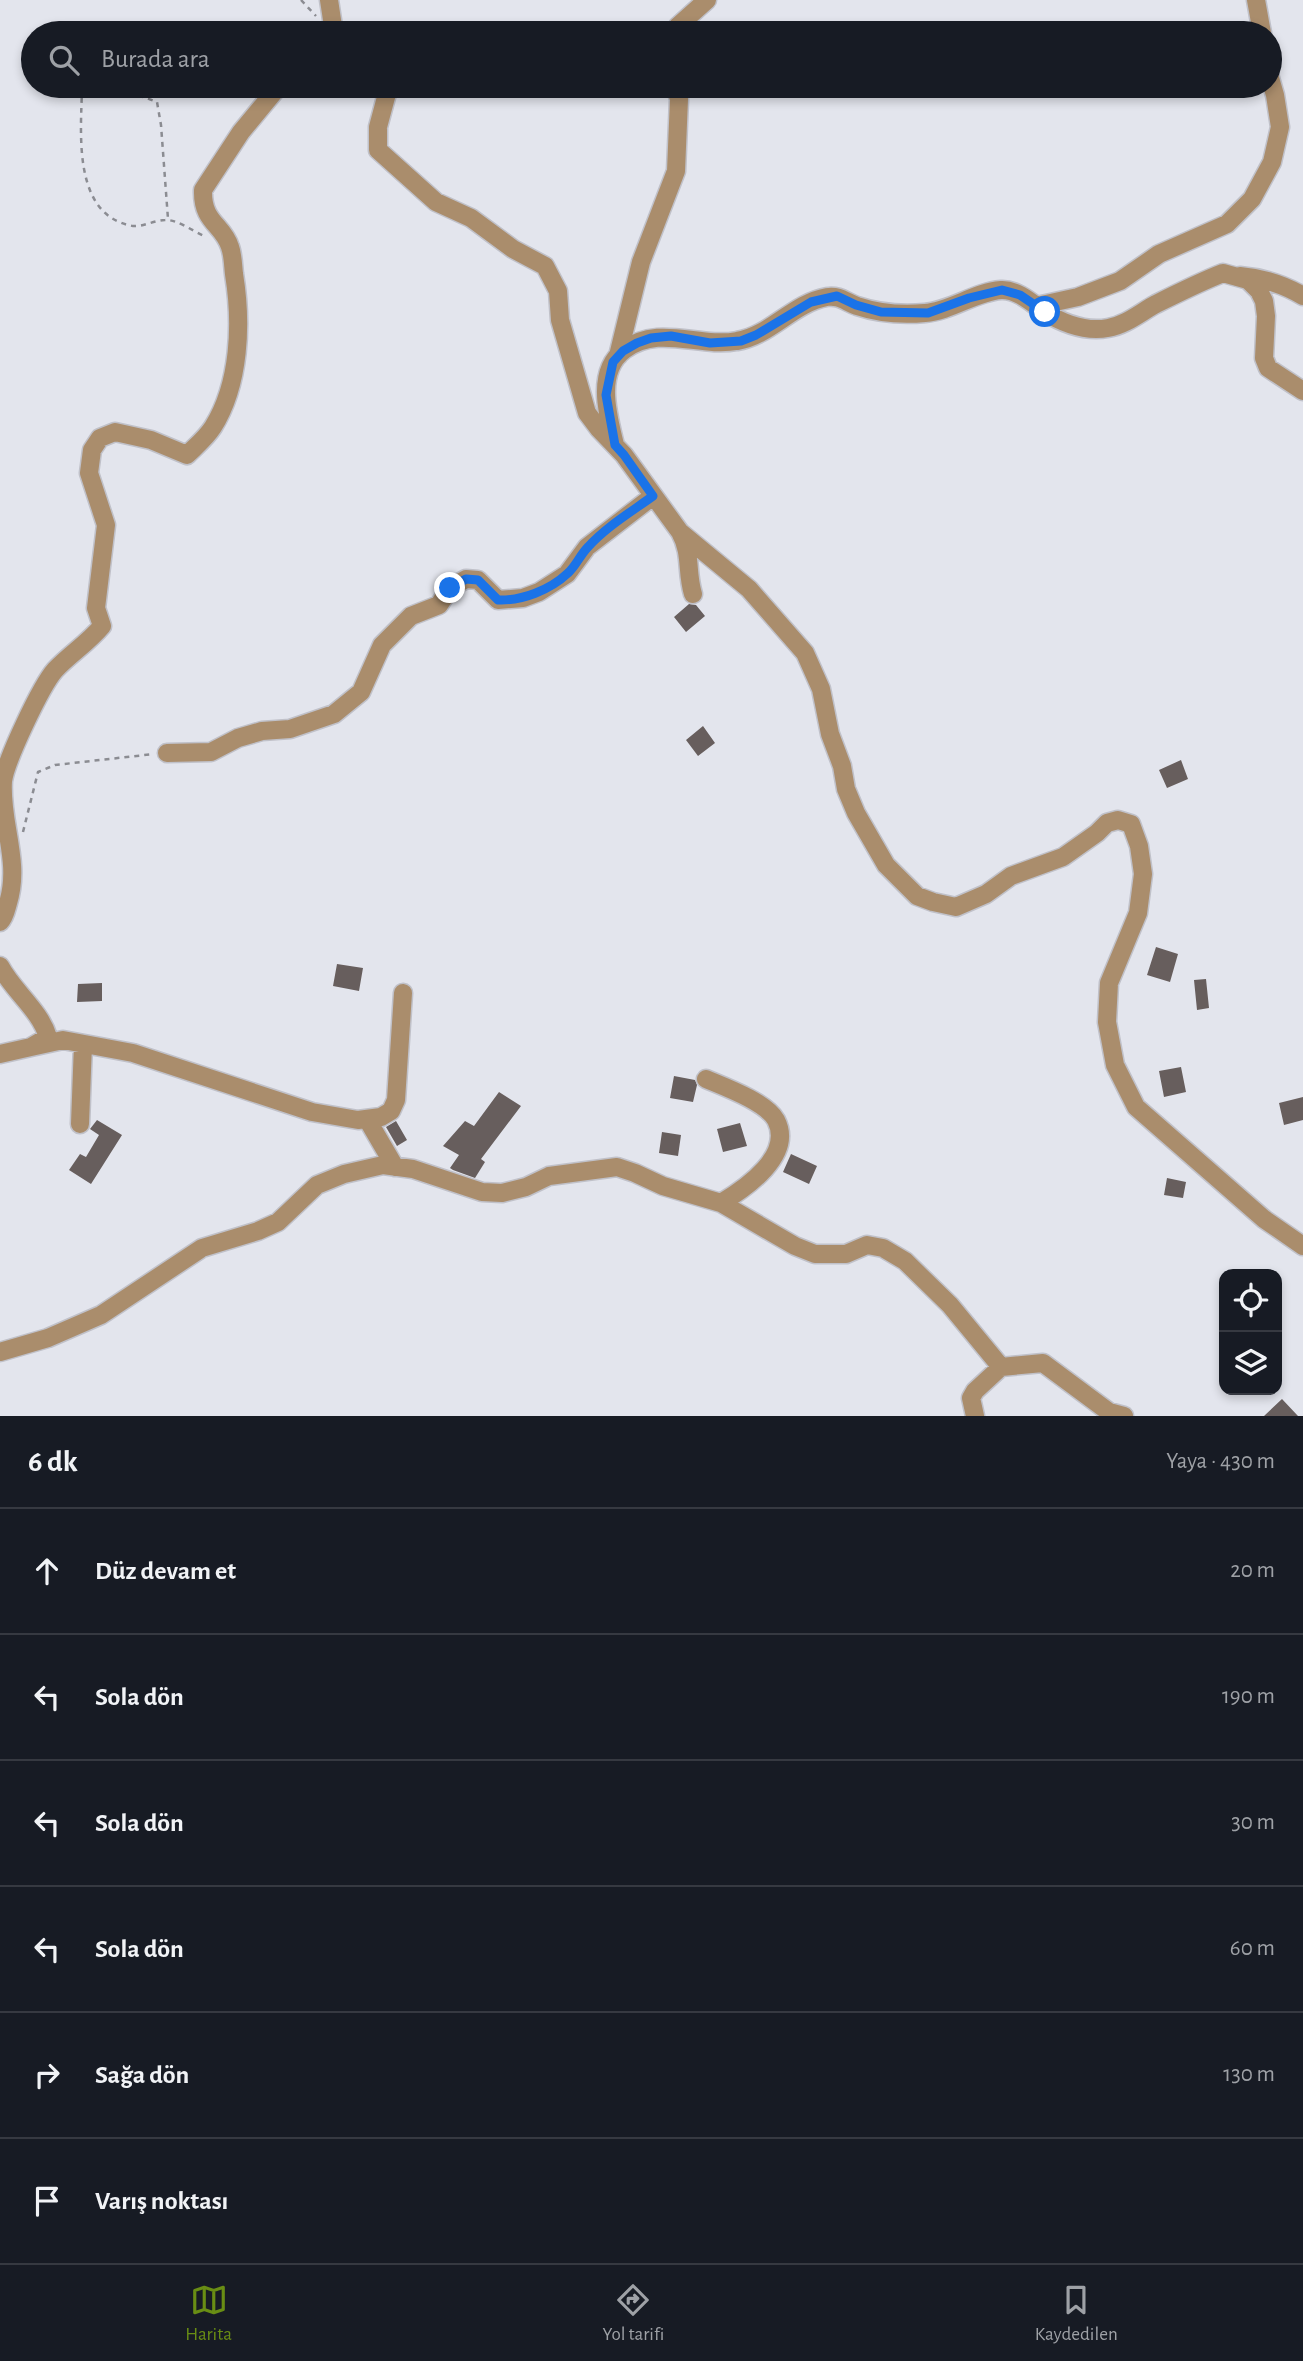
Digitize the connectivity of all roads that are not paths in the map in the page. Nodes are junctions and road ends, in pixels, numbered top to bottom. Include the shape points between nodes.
1 (329, 0) edge
2 (707, 0) edge
3 (1256, 0) edge
4 (332, 21) edge
5 (684, 21) edge
6 (1260, 21) edge
7 (269, 98) edge
8 (386, 98) edge
9 (679, 98) edge
10 (1274, 98) edge
11 (1234, 275) junction
12 (1303, 296) edge
13 (1037, 306) junction
14 (618, 356) junction
15 (1303, 391) edge
16 (615, 445) junction
17 (653, 496) junction
18 (680, 532) junction
19 (693, 594) dead end
20 (167, 754) road end
21 (0, 922) edge
22 (0, 966) edge
23 (403, 993) dead end
24 (83, 1044) junction
25 (31, 1047) junction
26 (0, 1054) edge
27 (706, 1079) dead end
28 (367, 1119) junction
29 (80, 1124) dead end
30 (395, 1167) junction
31 (721, 1203) junction
32 (1303, 1246) edge
33 (0, 1352) edge
34 (1001, 1367) junction
35 (975, 1416) edge
36 (1124, 1416) edge

1 - 4 street
2 - 5 street
3 - 6 street
7 - 21 street via 203,190 207,216 230,246 239,302 239,342 226,397 213,427 187,455 115,432 100,438 92,450 89,473 106,525 96,608 102,626 55,670 44,687 4,778 13,888
8 - 16 street via 378,150 436,202 471,218 545,266 558,292 560,320 587,413
9 - 14 street via 676,171 640,262
10 - 13 street via 1280,127 1272,162 1252,199 1227,224 1159,254 1121,281
11 - 12 street via 1263,278
11 - 13 street via 1223,273 1110,328 1078,327
11 - 15 street via 1248,280 1264,301 1268,368
13 - 14 street via 1002,290 928,313 881,312 837,296 826,297 741,341 651,338
14 - 16 street via 610,370 606,395
16 - 17 street
17 - 18 street
17 - 20 street via 587,547 567,574 539,592 508,601 498,600 478,580 466,579 450,588 439,605 411,616 382,645 360,692 334,714 290,729 238,738 211,752
18 - 19 street via 688,547
18 - 32 street via 749,589 805,653 821,689 830,734 856,813 886,865 917,896 956,907 1011,876 1063,857 1107,823 1131,824 1143,874 1138,913 1109,983 1107,1022 1115,1065 1136,1107 1264,1219
22 - 25 street via 44,1025 48,1037
23 - 28 street via 396,1100 391,1111
24 - 25 street via 63,1040
24 - 28 street via 134,1053 312,1112
24 - 29 street
25 - 26 street
27 - 31 street via 753,1100 775,1118 778,1128 778,1145 769,1166 745,1189
28 - 30 street
30 - 31 street via 482,1192 502,1193 549,1177 617,1167
30 - 33 street via 363,1168 317,1185 278,1222 202,1248 101,1315
31 - 34 street via 815,1254 846,1254 867,1245 883,1248 905,1261 950,1305
34 - 35 street via 971,1398
34 - 36 street via 1042,1363 1109,1412

